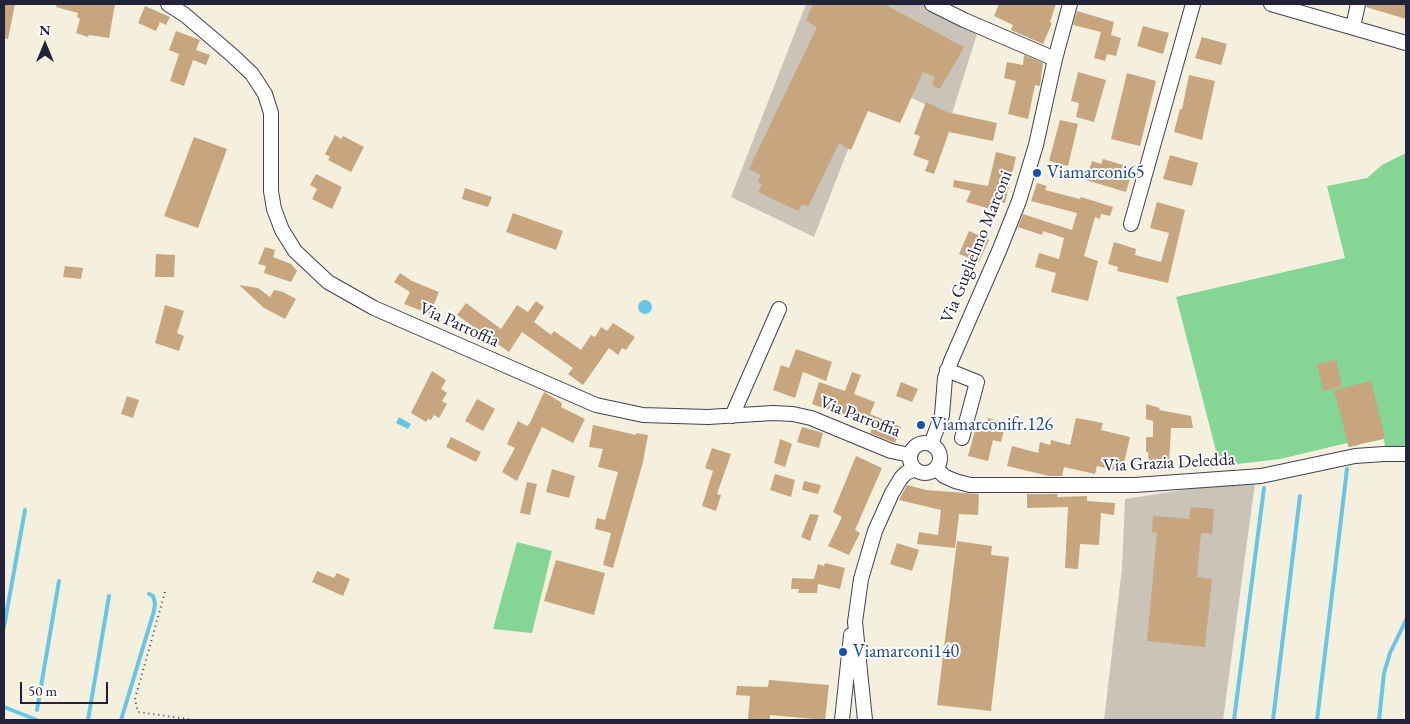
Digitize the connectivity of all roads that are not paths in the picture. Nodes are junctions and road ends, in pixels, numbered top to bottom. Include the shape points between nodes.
1 (168, 4) edge
2 (932, 4) edge
3 (1070, 4) edge
4 (1193, 4) edge
5 (1272, 4) edge
6 (1358, 4) edge
7 (1353, 27) junction
8 (1406, 43) edge
9 (1055, 58) junction
10 (1131, 224) dead end
11 (779, 309) dead end
12 (947, 370) junction
13 (732, 416) junction
14 (962, 438) dead end
15 (931, 444) junction
16 (1406, 454) edge
17 (910, 455) junction
18 (936, 468) junction
19 (915, 469) junction
20 (855, 622) junction
21 (842, 720) edge
22 (865, 720) edge

1 - 13 street, Via Parroffia via 185,14 232,55 252,74 265,94 271,113 274,209 295,251 328,282 374,308 596,404 644,415
2 - 9 street
3 - 9 street, Via Guglielmo Marconi
4 - 10 street
5 - 7 street
6 - 7 street
7 - 8 street
9 - 12 street, Via Guglielmo Marconi via 1036,145 1019,201
11 - 13 street
12 - 14 street via 976,382
12 - 15 street, Via Guglielmo Marconi via 942,415
13 - 17 street, Via Parroffia via 793,414 811,418 891,451
15 - 17 street via 920,444
15 - 18 street via 940,456
16 - 18 street, Via Grazia Deledda via 1355,456 1261,476 1135,485 970,485 944,476
17 - 19 street
18 - 19 street via 927,473
19 - 20 street via 901,478 875,531 861,579
20 - 21 street
20 - 22 street

